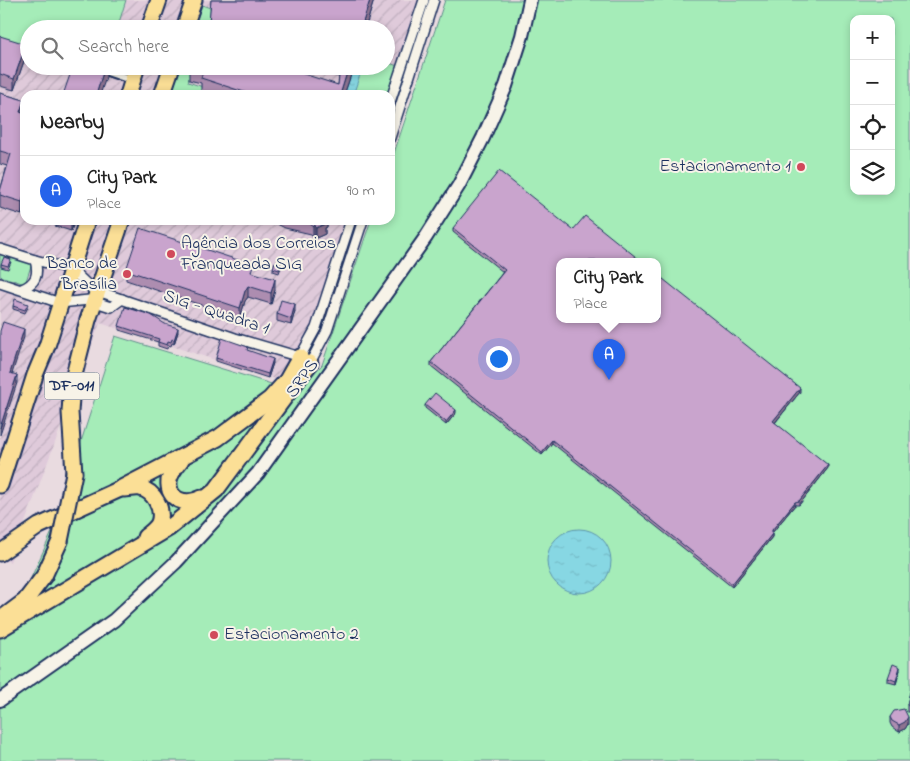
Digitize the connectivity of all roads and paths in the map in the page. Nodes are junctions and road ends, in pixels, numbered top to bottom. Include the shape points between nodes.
1 (159, 0) edge
2 (194, 0) edge
3 (424, 0) edge
4 (434, 0) edge
5 (530, 0) edge
6 (152, 20) edge
7 (187, 20) edge
8 (134, 75) edge
9 (169, 75) edge
10 (130, 90) edge
11 (164, 90) edge
12 (394, 90) edge
13 (395, 122) edge
14 (85, 225) edge
15 (120, 225) edge
16 (349, 225) edge
17 (361, 225) edge
18 (0, 249) edge
19 (35, 260) junction
20 (72, 269) junction
21 (0, 283) edge
22 (22, 289) junction
23 (96, 294) junction
24 (60, 303) junction
25 (305, 360) junction
26 (182, 458) junction
27 (0, 485) edge
28 (118, 490) junction
29 (216, 490) junction
30 (0, 553) edge
31 (118, 557) junction
32 (0, 620) edge
33 (0, 628) edge
34 (0, 700) edge

1 - 6 main road
2 - 7 main road
3 - 12 street
4 - 13 street
5 - 34 main road, SRPS via 518,50 500,101 459,185 426,237 258,473 176,562 114,620
8 - 10 main road
9 - 11 main road
14 - 20 main road, DF-011
15 - 23 main road, DF-011
16 - 25 street
17 - 25 street via 321,345
18 - 19 street
19 - 20 street
19 - 22 street via 34,282
20 - 23 street
20 - 24 main road, DF-011
21 - 22 street
22 - 24 street
23 - 24 street via 89,300
23 - 25 street, SIG - Quadra 1 via 122,299
23 - 32 main road, DF-011, bridge via 72,383 70,412 74,473 60,541 44,576 25,602
24 - 27 main road, DF-011
25 - 26 main road via 270,399 218,438
25 - 29 main road
26 - 28 main road
26 - 29 main road via 171,474 169,488 172,495 193,503
28 - 30 main road via 39,526
28 - 31 main road via 138,488 148,491 157,503 160,515 154,530
29 - 31 main road via 169,528
31 - 33 main road via 78,584

